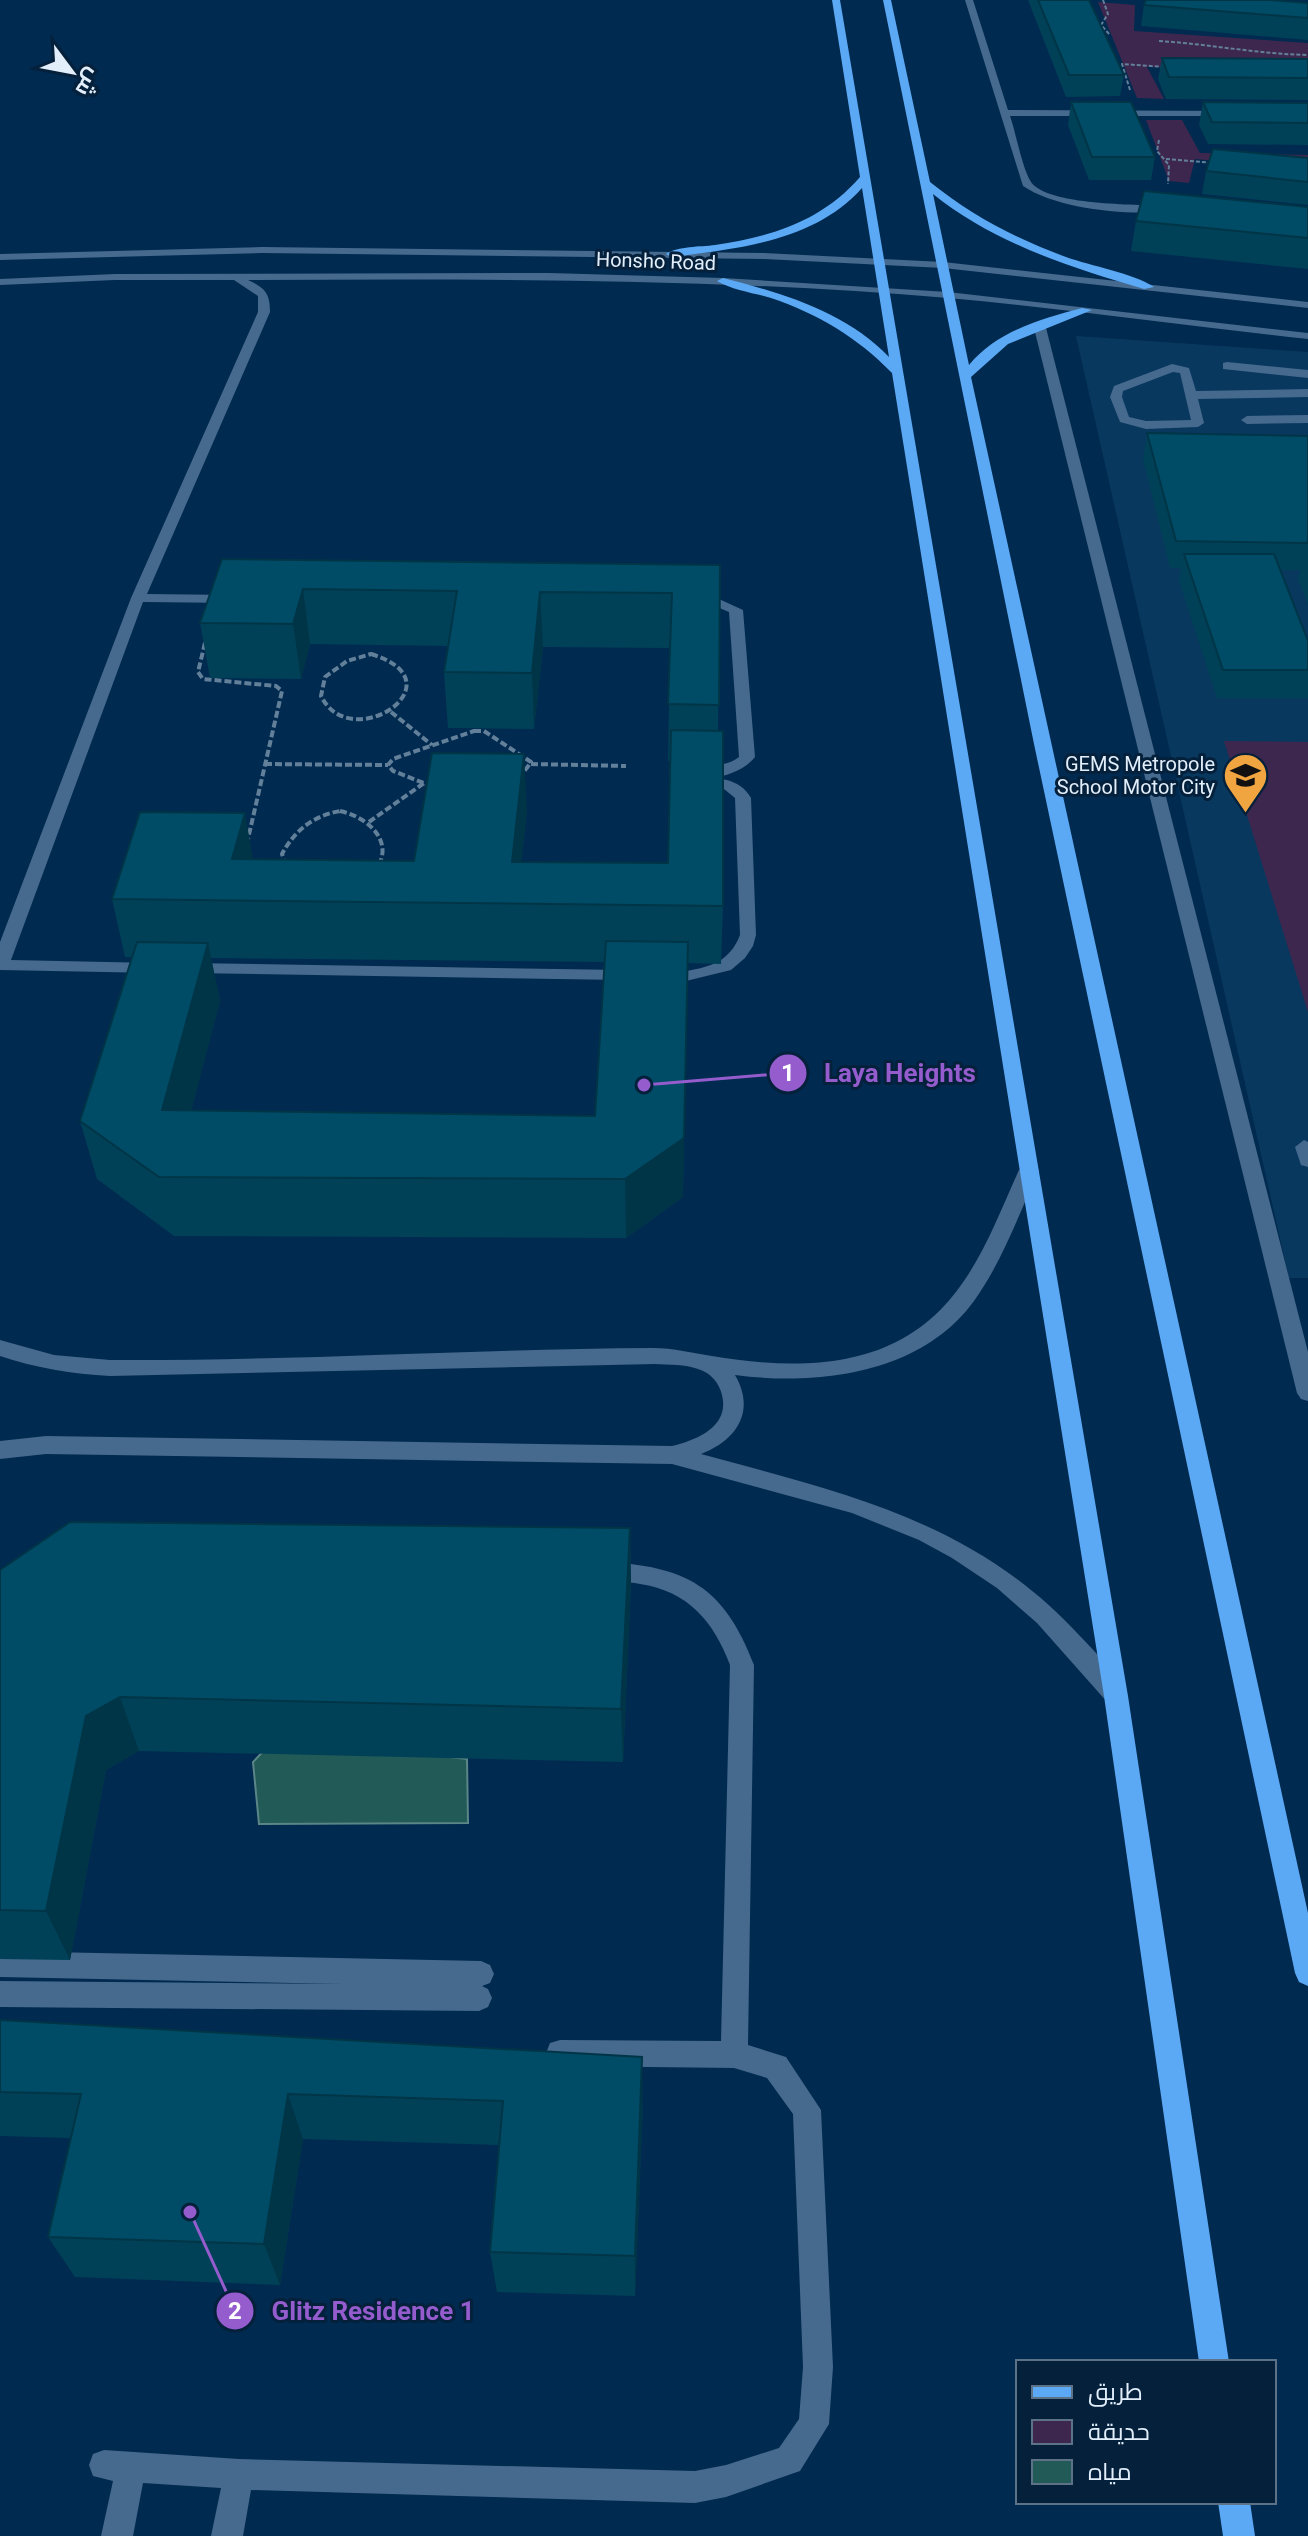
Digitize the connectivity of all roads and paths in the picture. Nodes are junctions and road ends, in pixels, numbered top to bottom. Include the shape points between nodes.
1 (836, 0) edge
2 (887, 0) edge
3 (969, 0) edge
4 (1103, 0) edge
5 (1110, 35) dead end
6 (1159, 41) dead end
7 (1308, 55) edge
8 (1005, 113) junction
9 (1247, 114) edge
10 (1166, 159) dead end
11 (1218, 163) edge
12 (864, 179) junction
13 (926, 184) junction
14 (1179, 210) edge
15 (69, 253) junction
16 (671, 254) junction
17 (0, 257) edge
18 (881, 261) junction
19 (943, 265) junction
20 (186, 279) junction
21 (233, 279) junction
22 (723, 281) junction
23 (0, 282) edge
24 (1148, 287) junction
25 (885, 290) junction
26 (948, 295) junction
27 (1308, 305) edge
28 (1086, 310) junction
29 (264, 312) junction
30 (1145, 317) junction
31 (1039, 324) junction
32 (1308, 336) edge
33 (1227, 366) dead end
34 (898, 372) junction
35 (1308, 374) edge
36 (965, 377) junction
37 (1308, 396) edge
38 (1193, 398) junction
39 (1308, 419) edge
40 (1247, 420) dead end
41 (138, 598) junction
42 (217, 599) junction
43 (248, 599) edge
44 (676, 602) edge
45 (391, 712) junction
46 (433, 745) junction
47 (265, 764) junction
48 (531, 764) junction
49 (388, 765) junction
50 (626, 766) dead end
51 (425, 783) junction
52 (369, 822) junction
53 (247, 840) edge
54 (0, 965) edge
55 (1029, 1170) junction
56 (1299, 1326) edge
57 (0, 1348) edge
58 (707, 1363) junction
59 (1308, 1393) edge
60 (0, 1450) edge
61 (672, 1455) junction
62 (583, 1571) edge
63 (1116, 1696) junction
64 (0, 1964) edge
65 (1308, 1973) edge
66 (0, 1994) edge
67 (539, 2053) edge
68 (734, 2055) junction
69 (1214, 2360) edge
70 (239, 2474) junction
71 (1234, 2504) edge
72 (117, 2536) edge
73 (227, 2536) edge
74 (1239, 2536) edge

1 - 12 main road
2 - 13 main road
3 - 8 street
4 - 5 path via 1108,14 1101,25
6 - 7 path
8 - 9 street
8 - 14 street via 1027,184 1037,192 1067,200
10 - 11 path
12 - 16 main road via 841,204 799,226 741,243
12 - 18 main road
13 - 19 main road
13 - 24 main road via 954,207 1012,239
15 - 16 street, Honsho Road
15 - 17 street, Honsho Road
15 - 21 street via 172,264
16 - 18 street, Honsho Road
18 - 19 street, Honsho Road
18 - 25 main road
19 - 24 street, Honsho Road
19 - 26 main road
20 - 21 street, Honsho Road
20 - 23 street, Honsho Road
20 - 29 street via 227,288
21 - 22 street, Honsho Road via 549,276
21 - 29 street via 258,289 264,296
22 - 25 street, Honsho Road
22 - 34 main road via 830,318 881,352
24 - 27 street, Honsho Road
24 - 30 street via 1128,291 1120,300 1126,309
25 - 26 street, Honsho Road
25 - 34 main road
26 - 28 street, Honsho Road
26 - 36 main road
28 - 30 street, Honsho Road
28 - 31 main road
29 - 41 street
30 - 32 street, Honsho Road
31 - 36 main road via 1001,342
31 - 56 street
33 - 35 street
34 - 55 main road
36 - 65 main road
37 - 38 street
38 - 38 street via 1185,371 1177,368 1128,383 1116,393 1124,419 1140,424 1195,424 1199,421
39 - 40 street
41 - 42 street
41 - 54 street
42 - 43 street
42 - 47 path via 198,672 209,681 280,688 283,694
44 - 54 street via 719,603 736,610 747,757 733,768 679,777 729,785 743,798 748,935 744,950 731,964 686,976
45 - 45 path via 407,695 408,679 398,665 381,656 348,659 326,676 320,689 325,704 344,717
45 - 46 path
46 - 48 path via 481,730
46 - 49 path
47 - 49 path
47 - 53 path
48 - 50 path
48 - 51 path via 485,799
49 - 51 path
51 - 52 path
52 - 52 path via 340,811 315,817 289,839 282,854 288,873 309,889 324,892 367,880 382,852
55 - 58 street via 978,1277 954,1311 917,1339 871,1359 818,1371 762,1372
55 - 63 main road
56 - 59 street
57 - 58 street via 41,1361 105,1367 374,1366 655,1356
58 - 61 street via 727,1379 736,1400 732,1421 715,1440
60 - 61 street via 46,1445
61 - 63 street via 864,1509 960,1551 1045,1614
62 - 68 street via 631,1572 693,1591 717,1611 742,1665
63 - 69 main road
64 - 66 street via 480,1986
67 - 68 street
68 - 70 street via 776,2067 807,2110 818,2367 814,2424 789,2460 695,2487
70 - 72 street via 118,2466
70 - 73 street
71 - 74 main road

